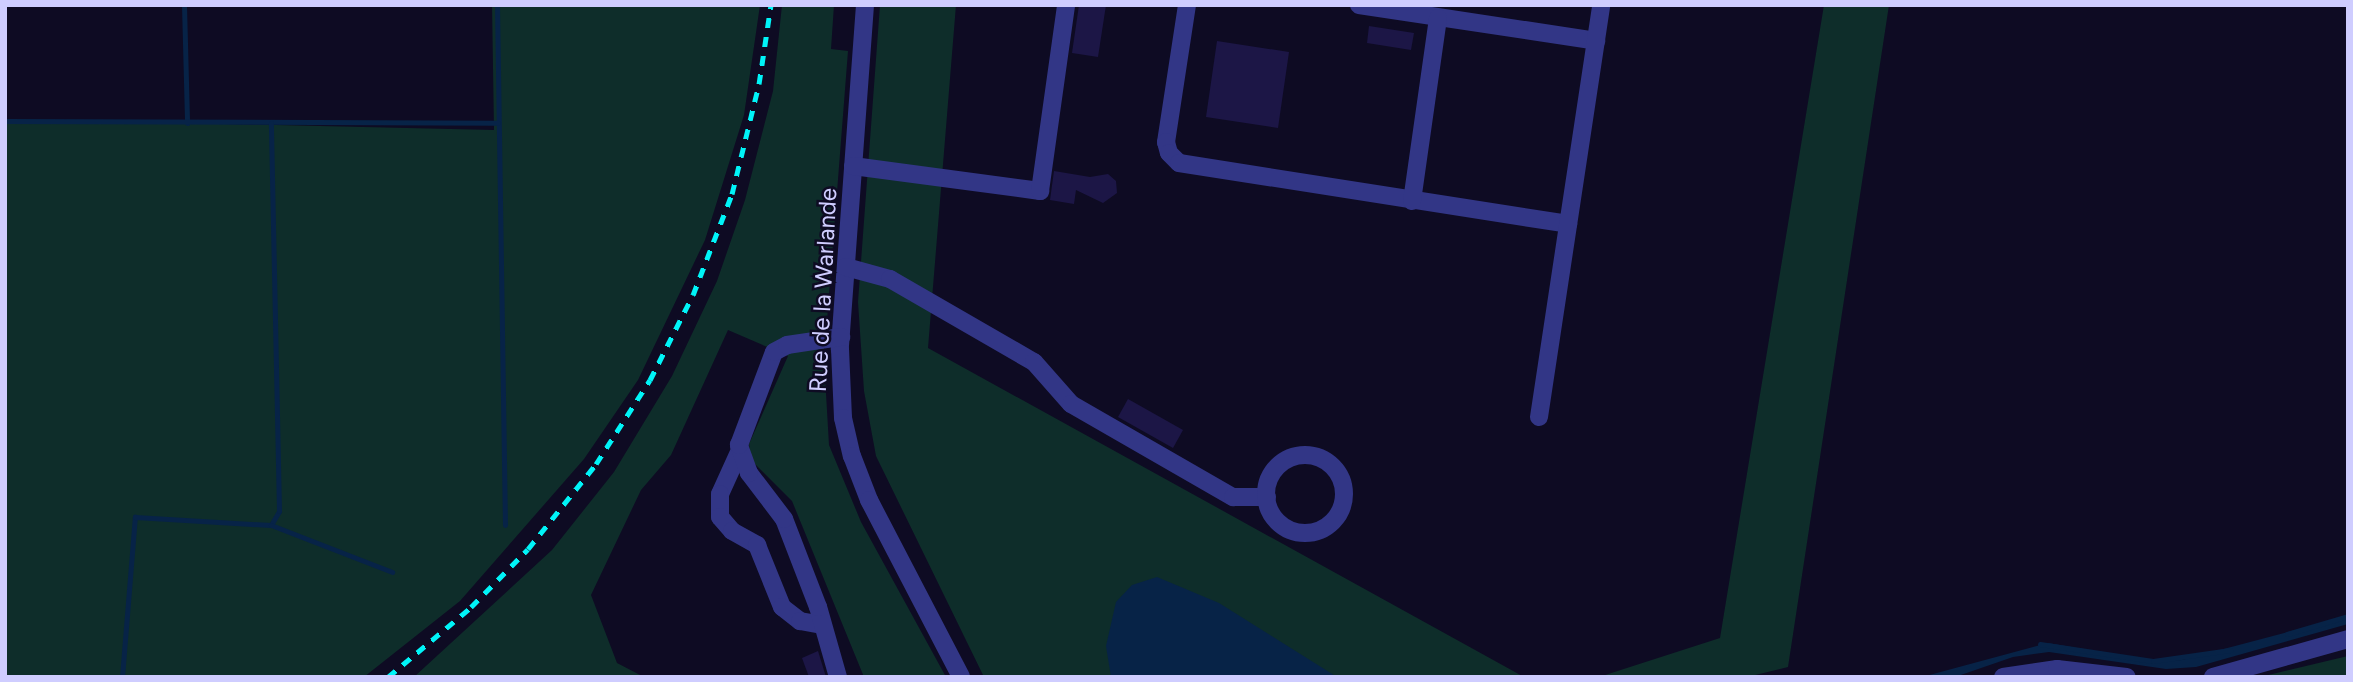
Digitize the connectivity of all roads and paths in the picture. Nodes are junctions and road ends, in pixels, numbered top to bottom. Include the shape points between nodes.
1 (866, 5) edge
2 (1066, 5) edge
3 (1187, 5) edge
4 (1359, 5) edge
5 (1601, 5) edge
6 (1438, 18) junction
7 (1596, 41) junction
8 (853, 166) junction
9 (1412, 201) junction
10 (1568, 224) junction
11 (846, 267) junction
12 (841, 337) junction
13 (1539, 417) dead end
14 (740, 450) junction
15 (1266, 497) junction
16 (822, 625) junction
17 (2348, 639) edge
18 (838, 677) edge
19 (961, 677) edge
20 (2003, 677) edge
21 (2127, 677) edge
22 (2213, 677) edge

1 - 8 street, Rue de la Warlande
2 - 8 street via 1040,191
3 - 9 street via 1166,142 1173,158 1196,169
4 - 6 street
5 - 7 street
6 - 7 street
6 - 9 street
7 - 10 street
8 - 11 street, Rue de la Warlande
9 - 10 street
10 - 13 street
11 - 12 street, Rue de la Warlande
11 - 15 street via 890,279 1034,362 1070,404 1233,497
12 - 14 street via 787,345 774,352 741,432
12 - 19 street, Rue de la Warlande via 841,403 856,470
14 - 16 street via 752,477 784,519
14 - 16 street via 720,495 720,517 732,531 757,545 782,607 800,621
15 - 15 street via 1280,525 1311,533 1333,522 1344,492 1330,464 1307,455 1278,467
16 - 18 street
17 - 22 street
20 - 21 street via 2057,669

